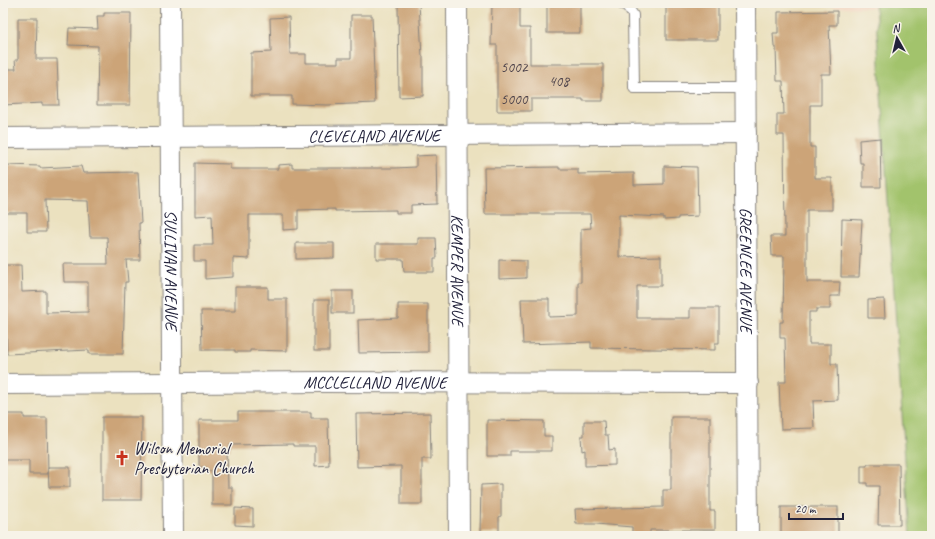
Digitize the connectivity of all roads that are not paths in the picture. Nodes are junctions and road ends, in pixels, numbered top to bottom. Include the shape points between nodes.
1 (170, 3) edge
2 (457, 3) edge
3 (619, 3) edge
4 (745, 3) edge
5 (745, 88) junction
6 (746, 133) junction
7 (459, 135) junction
8 (170, 137) junction
9 (3, 138) edge
10 (172, 382) junction
11 (748, 383) junction
12 (3, 384) edge
13 (458, 384) junction
14 (173, 536) edge
15 (459, 536) edge
16 (748, 536) edge

1 - 8 street, SULLIVAN AVENUE
2 - 7 street, KEMPER AVENUE
3 - 5 lane via 627,6 633,15 634,88
4 - 5 street, GREENLEE AVENUE
5 - 6 street, GREENLEE AVENUE
6 - 7 street, CLEVELAND AVENUE
6 - 11 street, GREENLEE AVENUE
7 - 8 street, CLEVELAND AVENUE
7 - 13 street, KEMPER AVENUE
8 - 9 street, CLEVELAND AVENUE
8 - 10 street, SULLIVAN AVENUE
10 - 12 street, MCCLELLAND AVENUE
10 - 13 street, MCCLELLAND AVENUE
10 - 14 street, SULLIVAN AVENUE
11 - 13 street, MCCLELLAND AVENUE
11 - 16 street, GREENLEE AVENUE
13 - 15 street, KEMPER AVENUE

